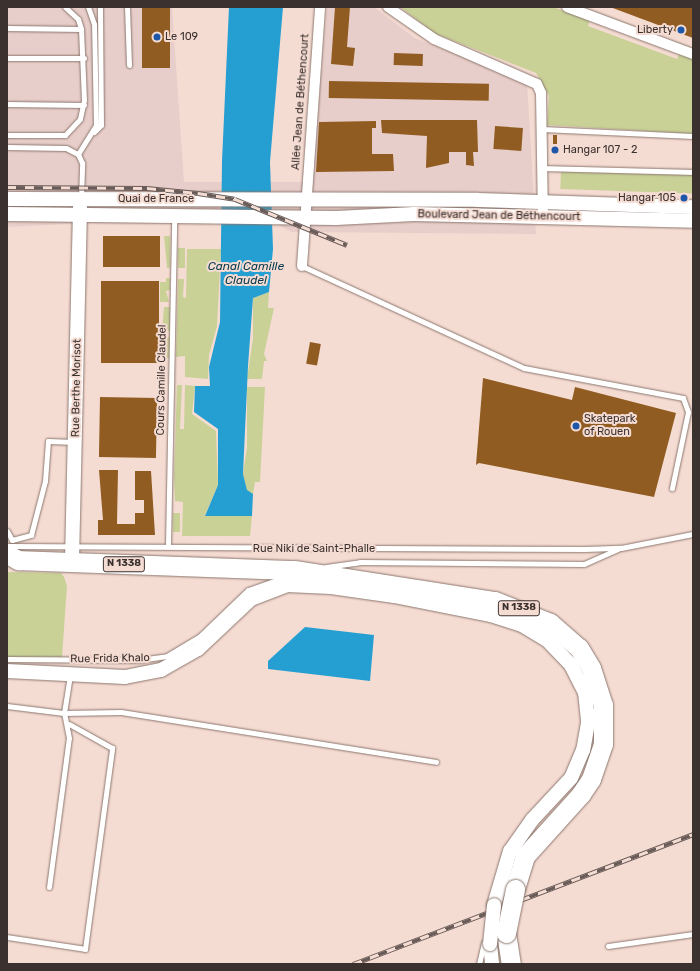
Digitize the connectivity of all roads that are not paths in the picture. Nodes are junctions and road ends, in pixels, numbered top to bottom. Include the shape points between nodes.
1 (65, 7) edge
2 (88, 7) edge
3 (100, 7) edge
4 (127, 7) edge
5 (320, 7) edge
6 (388, 7) edge
7 (567, 7) edge
8 (7, 28) edge
9 (81, 29) junction
10 (693, 54) edge
11 (7, 58) edge
12 (84, 58) junction
13 (129, 65) dead end
14 (7, 104) edge
15 (84, 105) junction
16 (542, 129) junction
17 (93, 133) junction
18 (7, 134) edge
19 (693, 136) edge
20 (7, 147) edge
21 (78, 154) junction
22 (543, 168) junction
23 (693, 172) edge
24 (7, 199) edge
25 (80, 199) junction
26 (306, 200) junction
27 (693, 207) edge
28 (543, 209) junction
29 (7, 214) edge
30 (80, 215) junction
31 (174, 216) junction
32 (305, 218) junction
33 (693, 221) edge
34 (302, 266) joint
35 (76, 442) junction
36 (672, 488) dead end
37 (7, 531) edge
38 (693, 534) edge
39 (168, 544) dead end
40 (621, 548) junction
41 (72, 554) junction
42 (10, 555) edge
43 (306, 572) junction
44 (7, 659) edge
45 (7, 671) edge
46 (70, 675) junction
47 (8, 708) edge
48 (64, 713) junction
49 (69, 724) junction
50 (436, 762) dead end
51 (49, 887) dead end
52 (693, 934) edge
53 (7, 937) edge
54 (487, 944) junction
55 (608, 946) dead end
56 (479, 964) edge
57 (492, 964) edge
58 (511, 964) edge

1 - 9 lane via 78,19
2 - 17 lane via 94,24 96,125
3 - 17 lane via 101,124
4 - 13 lane
5 - 26 street, Allée Jean de Béthencourt
6 - 16 street via 415,28 452,48 537,84 541,93
7 - 10 street
8 - 9 lane
9 - 12 lane
11 - 12 lane
12 - 15 lane
14 - 15 lane
15 - 18 lane via 77,124 66,135
16 - 19 lane
16 - 22 street
17 - 21 lane
20 - 21 lane via 66,148
21 - 25 lane via 82,163
22 - 23 lane
22 - 28 street
24 - 25 main road, Quai de France
25 - 26 main road, Quai de France
25 - 30 main road, Rue Berthe Morisot
26 - 28 main road, Boulevard Jean de Béthencourt
26 - 32 street, Allée Jean de Béthencourt
27 - 28 main road, Boulevard Jean de Béthencourt
28 - 32 main road, Boulevard Jean de Béthencourt
28 - 33 main road, Boulevard Jean de Béthencourt
29 - 30 main road, Quai de France
30 - 31 main road, Quai de France
30 - 35 main road, Rue Berthe Morisot
31 - 32 main road, Quai de France
31 - 39 lane, Cours Camille Claudel
32 - 34 street, Allée Jean de Béthencourt
34 - 36 lane via 524,368 683,398 688,412
35 - 37 lane via 48,441 45,481 31,535 12,540
35 - 41 main road, Rue Berthe Morisot
38 - 40 lane, Rue Niki de Saint-Phalle
40 - 41 lane, Rue Niki de Saint-Phalle
40 - 43 lane, Rue Niki de Saint-Phalle via 584,564 360,562
41 - 42 highway, N 1338
41 - 43 highway, N 1338
43 - 44 lane, Rue Frida Khalo via 248,590 200,636 168,656 139,660
43 - 58 highway, N 1338, bridge via 495,601 550,623 579,648 600,692 603,744 584,789 525,856 506,934
45 - 46 main road, Rue Frida Khalo
46 - 48 lane
46 - 54 main road, Rue Frida Khalo / N 1338, bridge via 125,677 161,670 198,649 252,599 288,586 330,587 491,615 534,631 571,665 585,692 588,708 583,750 567,783 532,820 510,851 496,895
47 - 48 lane
48 - 49 lane
48 - 50 lane via 121,712
49 - 51 lane
49 - 53 lane via 112,748 85,948
52 - 55 lane
54 - 56 lane
54 - 57 main road, N 1338

